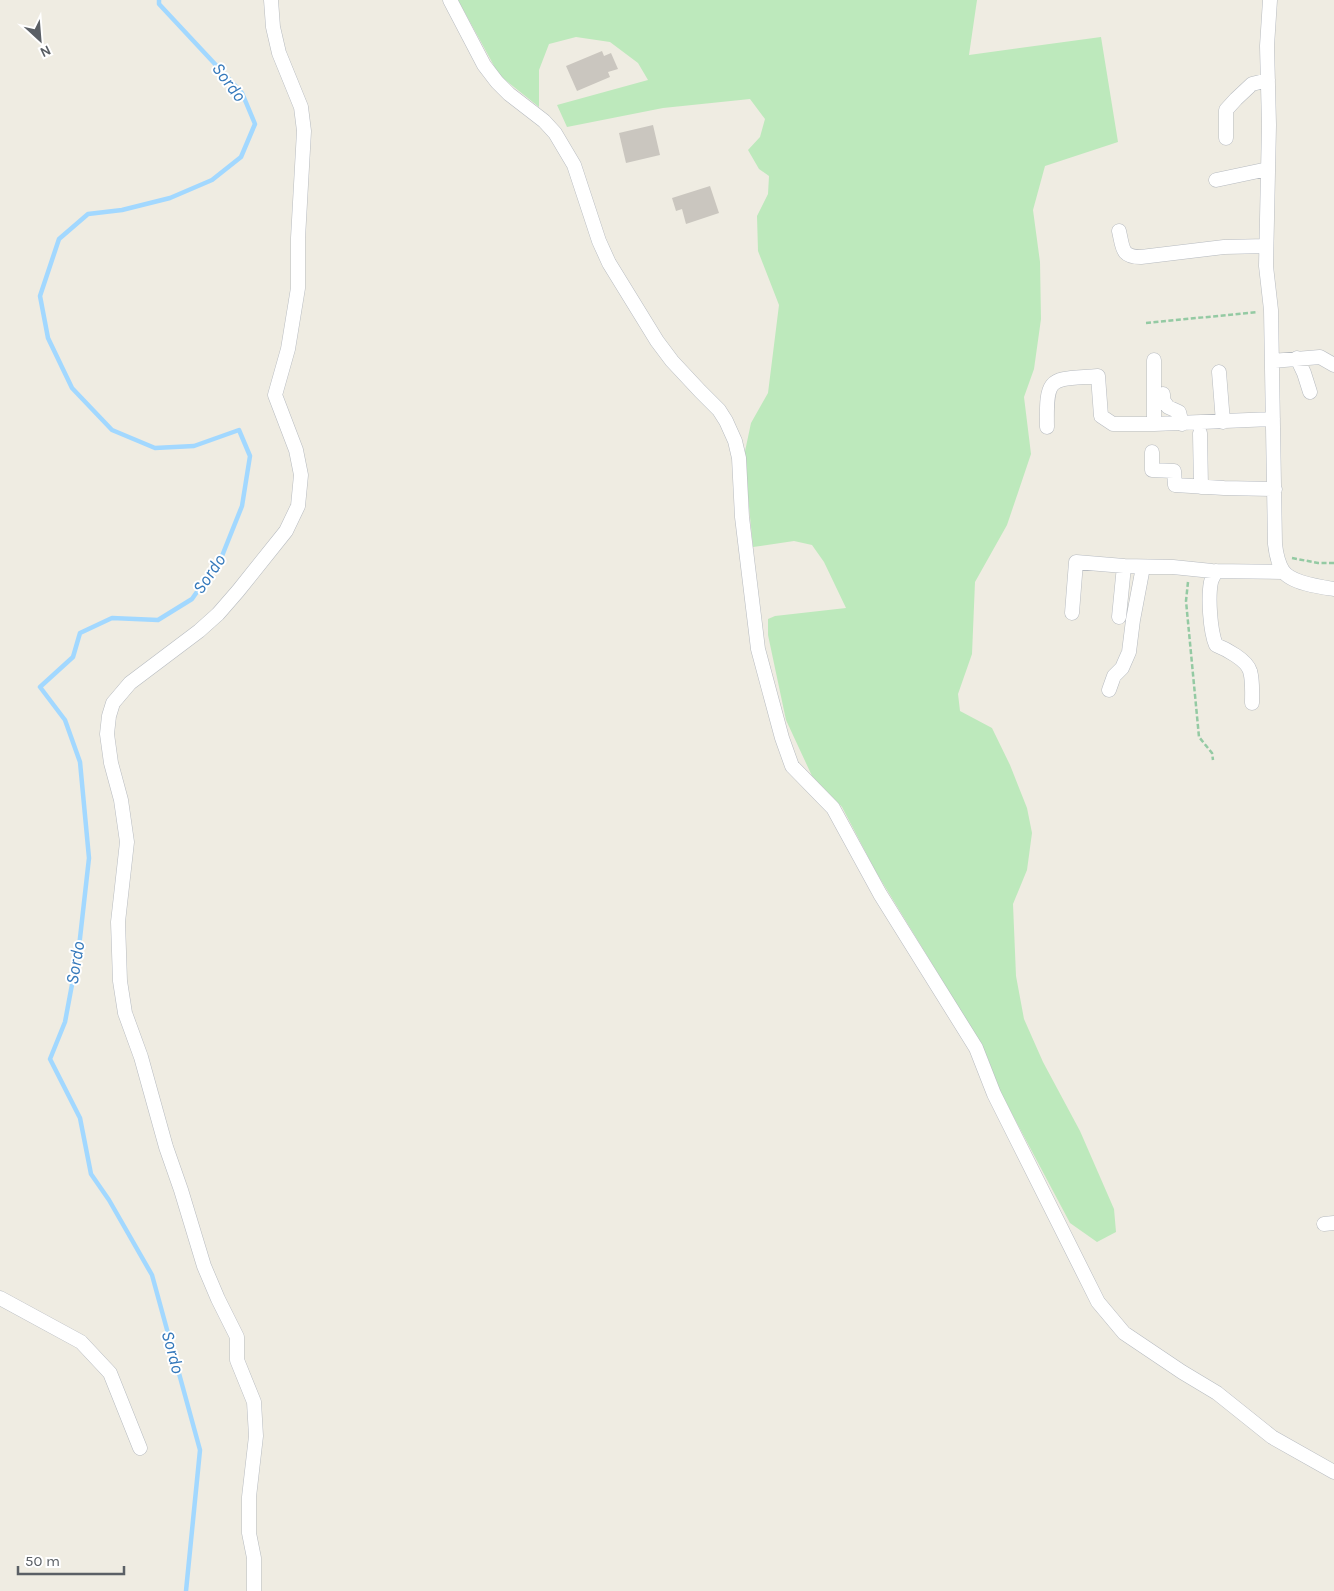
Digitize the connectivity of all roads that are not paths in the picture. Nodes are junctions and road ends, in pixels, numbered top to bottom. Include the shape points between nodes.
1 (271, 0) edge
2 (450, 0) edge
3 (1270, 0) edge
4 (1268, 80) junction
5 (1226, 138) dead end
6 (1268, 169) junction
7 (1216, 180) dead end
8 (1119, 231) dead end
9 (1266, 246) junction
10 (1297, 358) junction
11 (1154, 360) dead end
12 (1272, 362) junction
13 (1334, 365) edge
14 (1219, 372) dead end
15 (1310, 392) dead end
16 (1164, 394) dead end
17 (1273, 419) junction
18 (1223, 422) junction
19 (1154, 424) junction
20 (1182, 424) junction
21 (1047, 427) dead end
22 (1200, 433) dead end
23 (1152, 452) dead end
24 (1201, 487) junction
25 (1275, 489) junction
26 (1124, 566) junction
27 (1143, 567) junction
28 (1216, 571) junction
29 (1283, 572) junction
30 (1334, 589) edge
31 (1072, 613) dead end
32 (1119, 617) dead end
33 (1109, 690) dead end
34 (1252, 703) dead end
35 (0, 1298) edge
36 (140, 1448) dead end
37 (1334, 1472) edge
38 (254, 1591) edge

1 - 38 street via 279,53 300,107 304,131 298,288 288,349 275,395 302,475 298,506 286,531 218,614 130,683 114,703 107,734 127,842 118,922 120,981 125,1013 204,1266 237,1337 237,1360 254,1402 256,1436 249,1497
2 - 37 street via 496,82 555,133 574,165 609,263 657,341 726,421 739,458 742,517 758,649 792,766 833,808 880,894 976,1048 994,1094 1098,1302 1124,1333 1217,1393 1272,1437
3 - 4 street
4 - 5 street via 1252,84 1226,110
4 - 6 street
6 - 7 street
6 - 9 street
8 - 9 street via 1124,252 1130,257
9 - 12 street via 1272,310
10 - 12 street
10 - 13 street via 1320,357
10 - 15 street
11 - 19 street
12 - 17 street
14 - 18 street
16 - 20 street via 1163,400 1168,407 1179,412
17 - 18 street
17 - 25 street
18 - 20 street
19 - 20 street
19 - 21 street via 1113,424 1101,416 1098,376 1052,383 1046,401
22 - 24 street
23 - 24 street via 1152,470 1174,471 1175,485
24 - 25 street
25 - 29 street via 1274,536
26 - 27 street
26 - 31 street via 1076,562
26 - 32 street
27 - 28 street
27 - 33 street via 1129,652
28 - 29 street
28 - 34 street via 1210,599 1212,637 1216,645 1229,650 1248,665
29 - 30 street via 1300,582
35 - 36 street via 81,1342 110,1373

